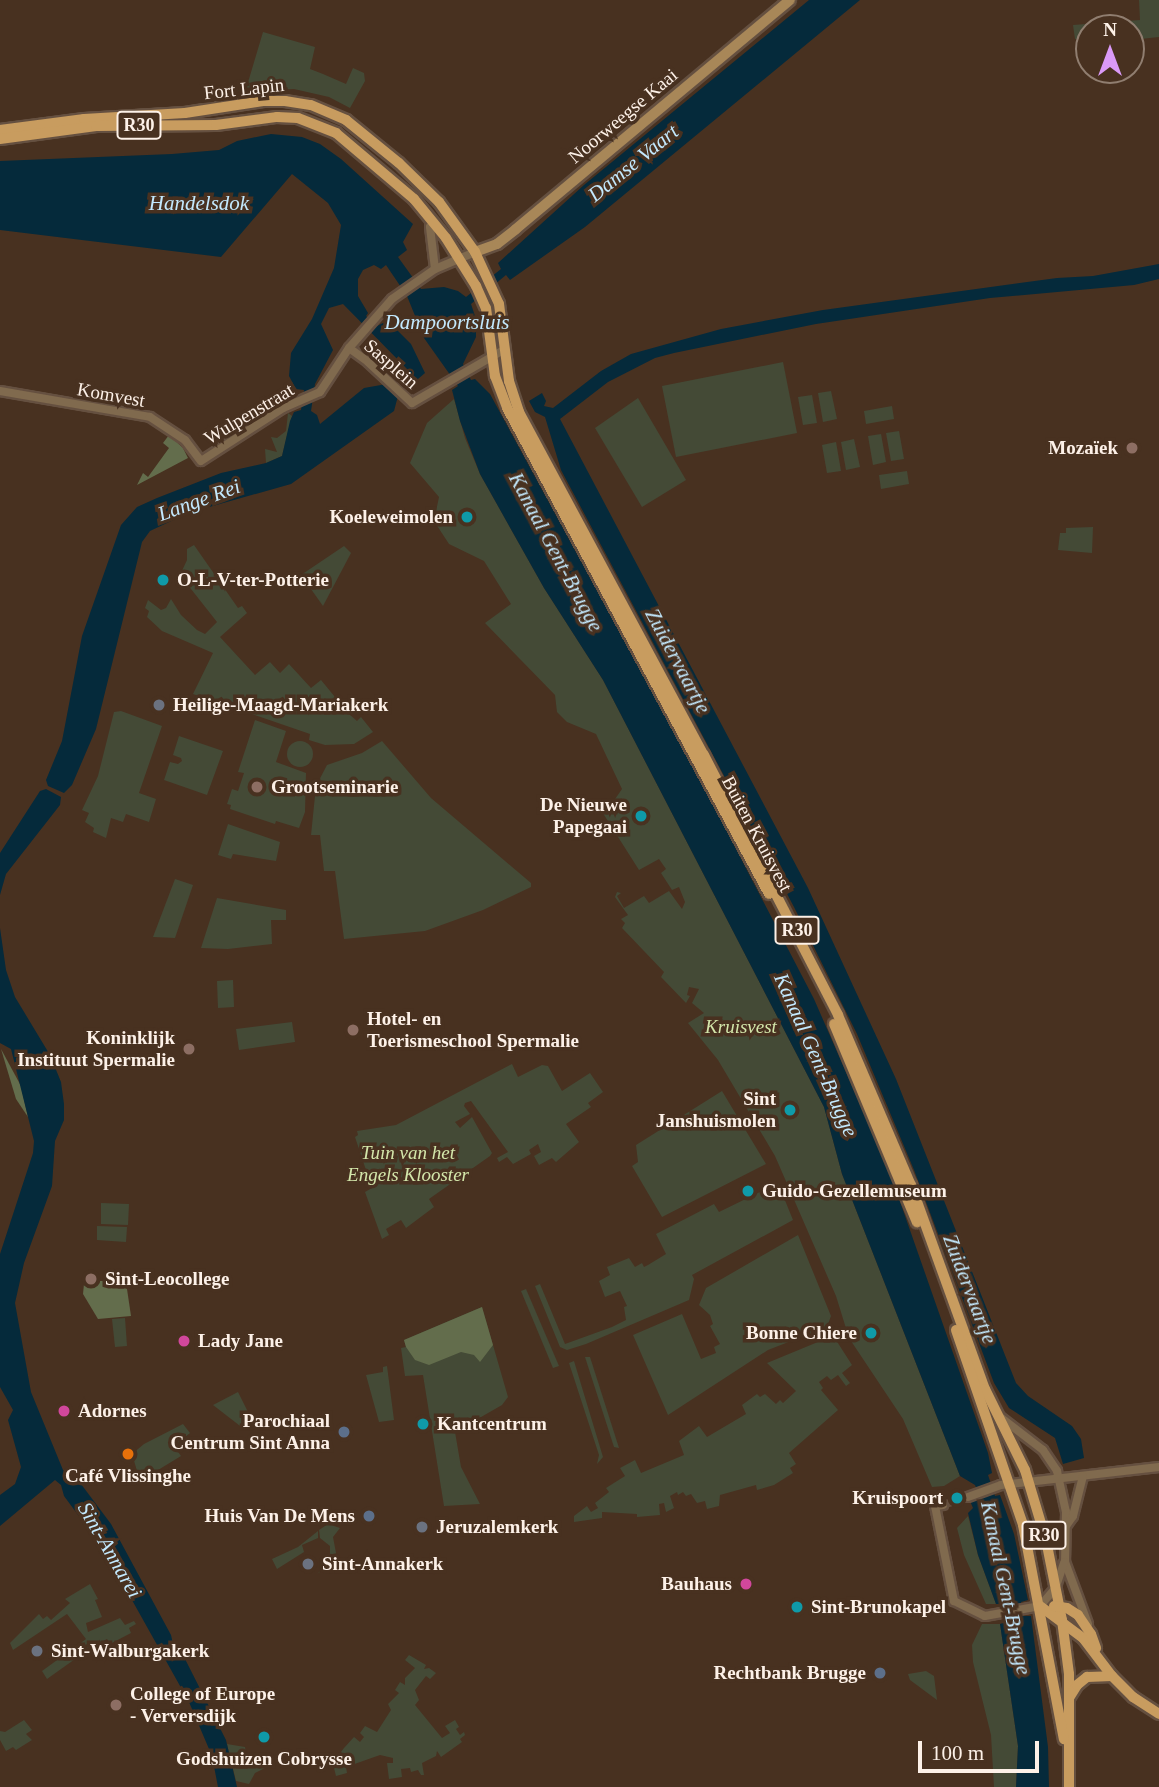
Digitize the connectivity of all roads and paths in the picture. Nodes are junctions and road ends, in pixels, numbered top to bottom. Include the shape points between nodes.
1 (790, 0) edge
2 (0, 130) edge
3 (0, 139) edge
4 (434, 222) junction
5 (475, 252) junction
6 (458, 257) junction
7 (435, 269) junction
8 (349, 348) junction
9 (506, 349) junction
10 (492, 356) junction
11 (0, 391) edge
12 (314, 395) joint
13 (201, 461) joint
14 (999, 1416) junction
15 (1159, 1467) edge
16 (1083, 1476) junction
17 (1059, 1479) junction
18 (1029, 1482) junction
19 (1010, 1484) junction
20 (968, 1497) tunnel mouth
21 (939, 1505) dead end
22 (1066, 1526) junction
23 (1065, 1562) junction
24 (1055, 1589) junction
25 (1059, 1606) junction
26 (1035, 1607) junction
27 (1062, 1620) junction
28 (1091, 1634) junction
29 (1098, 1654) junction
30 (1112, 1676) junction
31 (1068, 1700) junction
32 (1159, 1714) edge
33 (1067, 1749) junction
34 (1069, 1787) edge

1 - 5 main road, Noorweegse Kaai via 516,229 497,244
2 - 5 main road, Fort Lapin / R30 via 263,102 311,105 346,120 399,163 439,202
3 - 4 main road, Fort Lapin / R30 via 96,126 216,125 298,118 345,139
4 - 6 main road, Fort Lapin / R30
4 - 7 street via 430,227
5 - 6 street, Sasplein
5 - 9 main road, Buiten Kruisvest / R30 via 491,282
6 - 7 street, Sasplein
6 - 10 main road, Buiten Kruisvest / R30 via 486,308
7 - 8 street, Sasplein via 403,291
8 - 10 street, Sasplein via 412,403
8 - 12 street, Sasplein via 324,388
9 - 10 street
9 - 14 main road, Buiten Kruisvest / R30 via 509,381 519,412 838,1015 906,1174
10 - 19 main road, Buiten Kruisvest / R30 via 507,408 612,597 832,1018 916,1219
11 - 13 street, Komvest via 150,417 185,440
12 - 13 street, Wulpenstraat via 285,407
14 - 17 street, Buiten Kruisvest via 1043,1450
14 - 18 main road, Buiten Kruisvest / R30
15 - 16 street
16 - 17 street
16 - 22 street
17 - 18 street
17 - 22 street
18 - 19 street
18 - 24 main road, R30
19 - 20 street
19 - 26 main road, R30 via 1023,1525
21 - 26 street via 954,1601 985,1616
22 - 23 street
23 - 24 street
23 - 28 street
24 - 25 main road, R30
24 - 26 street
25 - 26 main road
25 - 27 main road, R30
25 - 28 main road via 1078,1615
26 - 27 main road
26 - 33 main road, R30
27 - 29 main road
27 - 31 main road, R30
28 - 29 main road
29 - 30 main road
30 - 31 main road via 1087,1677
30 - 32 main road via 1133,1698
31 - 33 main road, R30
33 - 34 main road, R30

